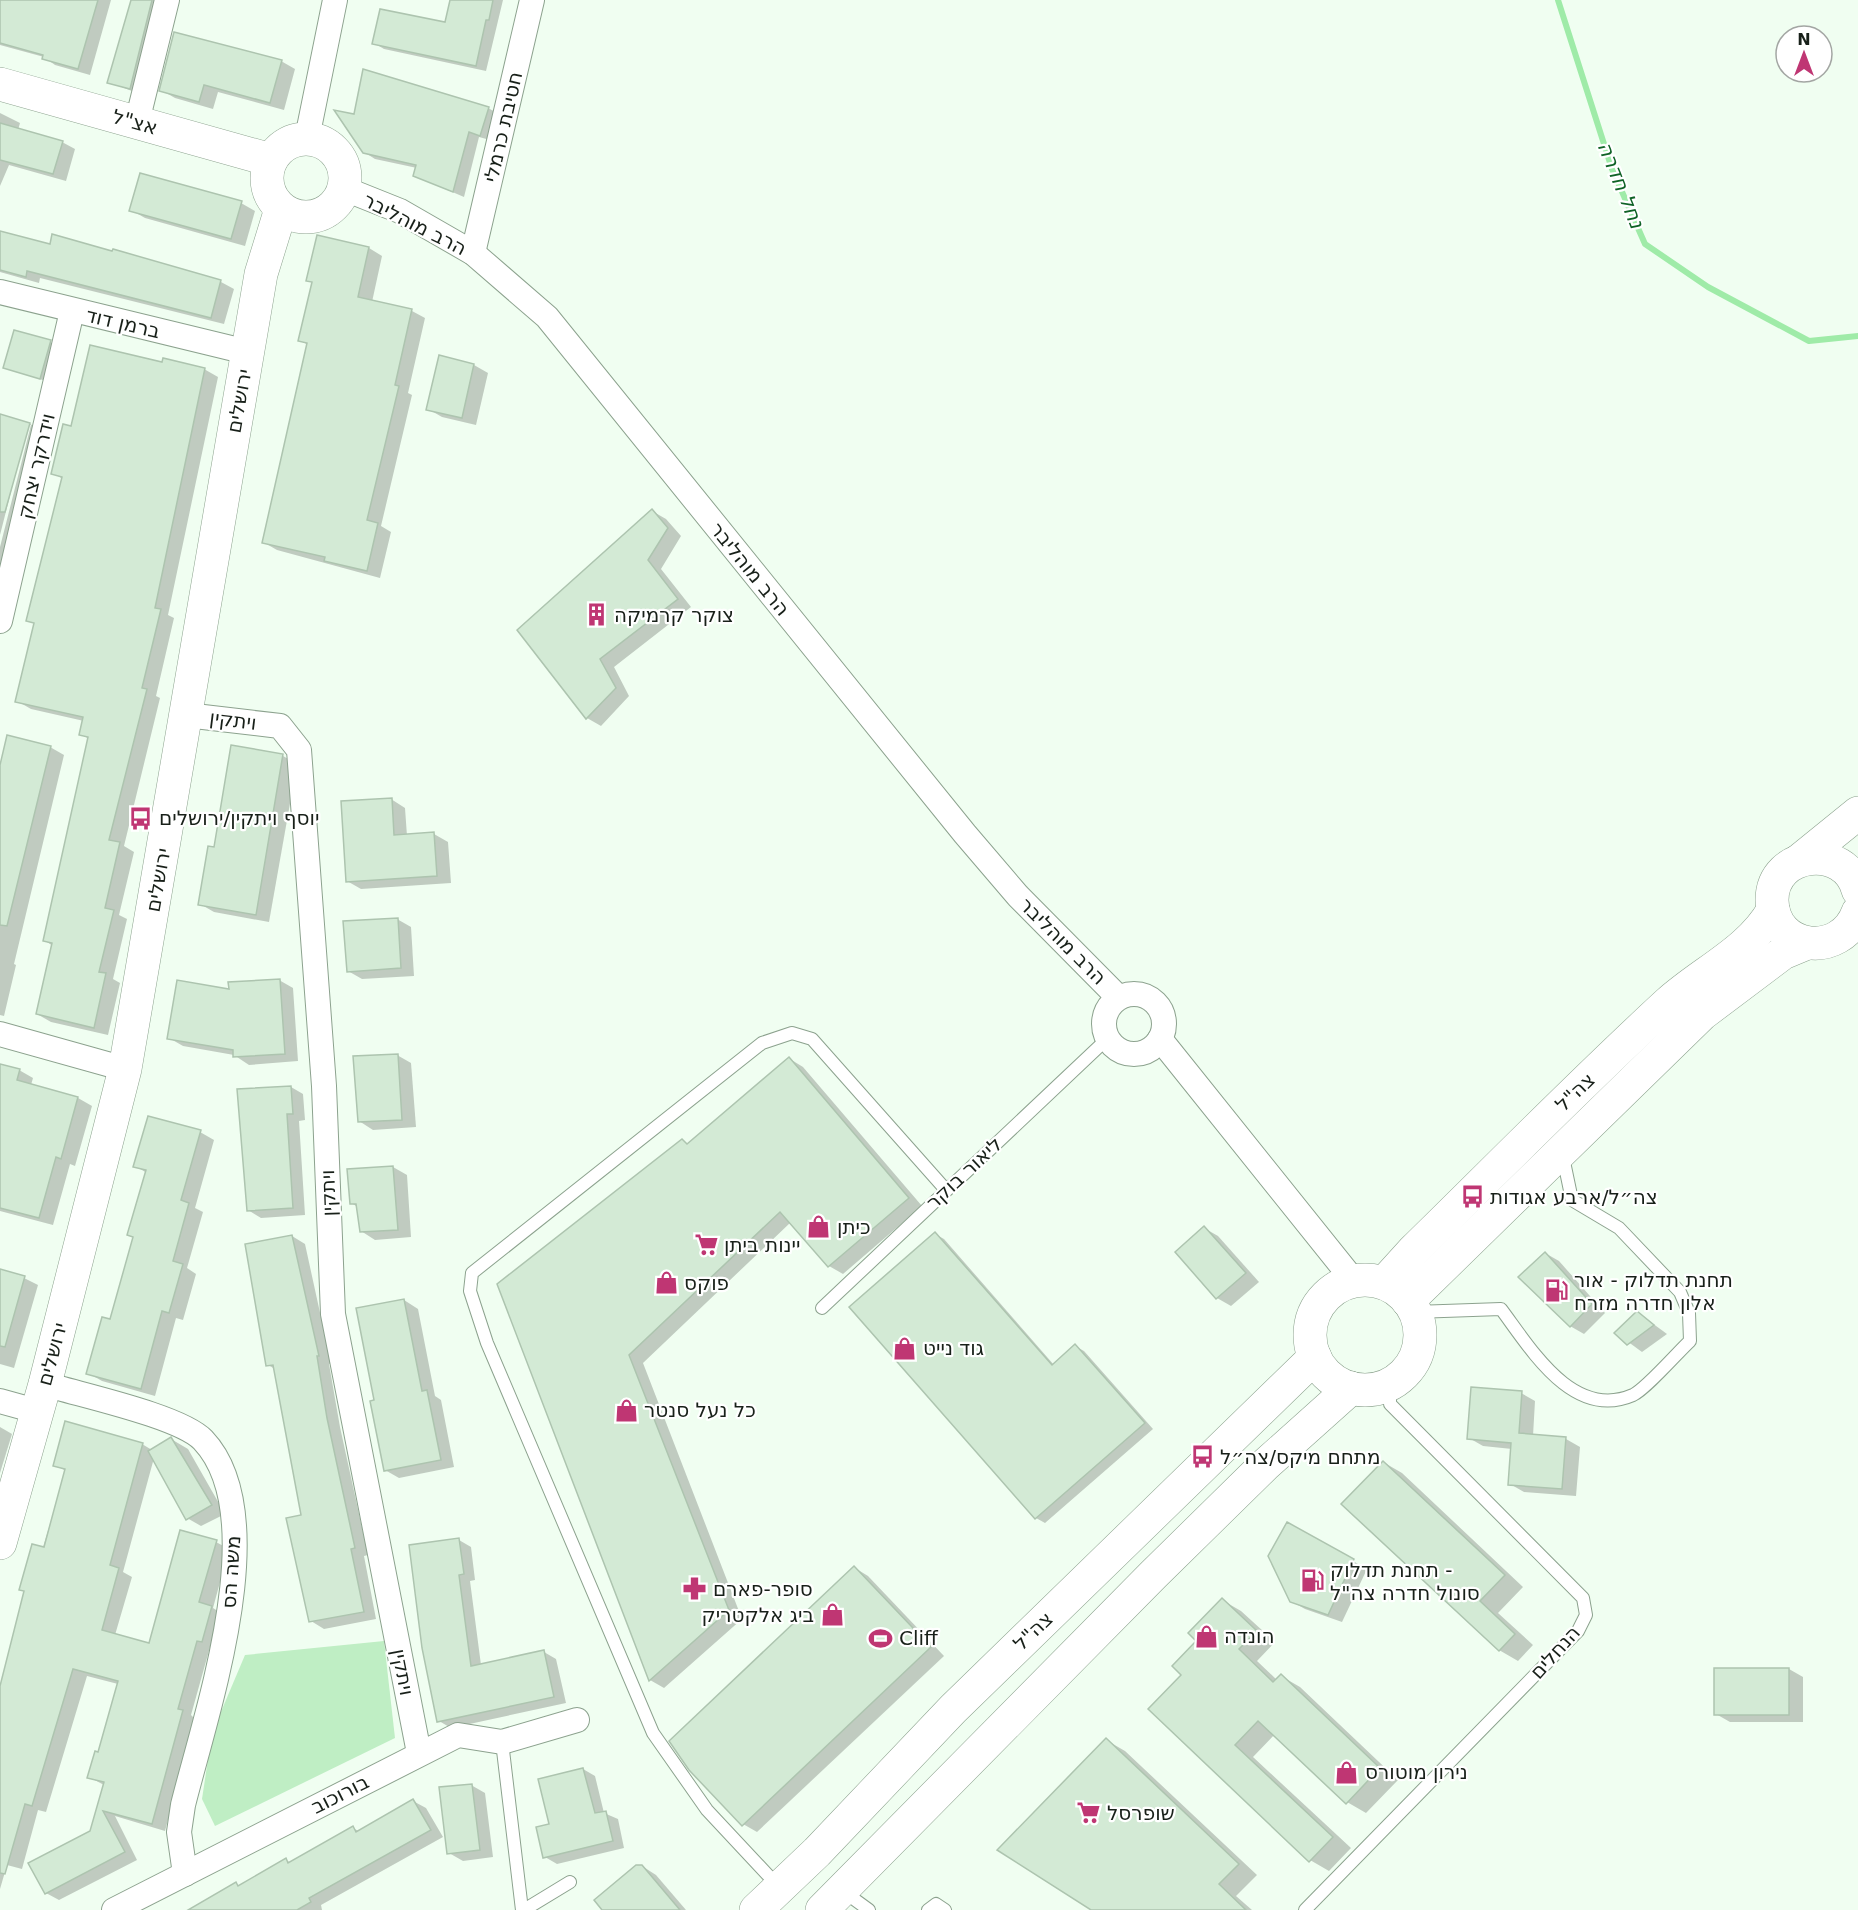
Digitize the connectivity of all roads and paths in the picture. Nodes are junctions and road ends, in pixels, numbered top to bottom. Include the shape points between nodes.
1 (167, 0) edge
2 (335, 0) edge
3 (532, 0) edge
4 (0, 84) edge
5 (137, 122) junction
6 (307, 138) junction
7 (271, 160) junction
8 (345, 189) junction
9 (281, 209) junction
10 (473, 253) junction
11 (0, 292) edge
12 (72, 311) junction
13 (247, 352) junction
14 (0, 621) edge
15 (186, 715) junction
16 (1858, 813) edge
17 (1800, 860) junction
18 (1858, 891) edge
19 (1773, 910) junction
20 (1817, 943) junction
21 (1858, 952) edge
22 (1118, 997) junction
23 (0, 1035) edge
24 (1107, 1039) junction
25 (1160, 1039) junction
26 (125, 1069) junction
27 (1562, 1150) junction
28 (946, 1191) junction
29 (1390, 1294) junction
30 (822, 1308) dead end
31 (1315, 1358) junction
32 (1390, 1384) junction
33 (1351, 1388) junction
34 (41, 1398) junction
35 (0, 1401) edge
36 (0, 1543) edge
37 (577, 1720) dead end
38 (502, 1742) junction
39 (419, 1753) junction
40 (185, 1874) junction
41 (570, 1882) dead end
42 (779, 1888) junction
43 (832, 1900) edge
44 (114, 1910) edge
45 (523, 1910) edge
46 (756, 1910) edge
47 (869, 1910) edge
48 (928, 1910) edge
49 (945, 1910) edge
50 (1305, 1910) edge

1 - 5 street
2 - 6 street
3 - 10 street, חטיבת כרמלי
4 - 5 main road, אצ"ל
5 - 7 main road, אצ"ל
6 - 7 main road via 286,144
6 - 8 main road via 330,146 338,155 344,165
7 - 9 main road via 267,186
8 - 9 main road via 335,205 318,216 299,217
8 - 10 street, הרב מוהליבר via 400,211
9 - 13 main road, ירושלים via 261,274
10 - 22 street, הרב מוהליבר via 548,317 965,834 1018,896
11 - 12 street, ברמן דוד
12 - 13 street, ברמן דוד
12 - 14 street, וידרקר יצחק
13 - 15 main road, ירושלים
15 - 26 main road, ירושלים
15 - 39 street, ויתקין via 280,726 299,750 324,1086 333,1314
16 - 17 main road
17 - 18 main road via 1827,858 1840,864
17 - 19 main road via 1780,876 1774,888
18 - 20 main road via 1846,932
19 - 20 main road via 1783,929 1794,938
19 - 29 main road, צה"ל via 1757,932 1632,1037 1413,1251
20 - 21 main road
20 - 27 main road, צה"ל via 1783,952 1726,993
22 - 24 street via 1103,1021
22 - 25 street via 1138,993 1155,1002 1164,1020
23 - 26 street
24 - 25 street via 1123,1052 1134,1054 1144,1052
24 - 28 lane, ליאור בוקר
25 - 29 street
26 - 34 main road, ירושלים
27 - 29 main road, צה"ל
27 - 29 lane via 1572,1200 1619,1228 1680,1292 1689,1313 1690,1341 1635,1395 1610,1400 1582,1396 1542,1365 1501,1309
28 - 30 lane, ליאור בוקר
28 - 42 lane via 812,1039 792,1033 762,1043 472,1274 470,1291 487,1343 653,1733 707,1810
29 - 31 main road via 1338,1287 1325,1297 1311,1326
29 - 32 main road via 1420,1325 1418,1353 1406,1371
31 - 33 main road via 1329,1377
31 - 42 main road, צה"ל via 952,1709
32 - 33 main road via 1364,1390
32 - 50 lane, הנחלים via 1390,1404 1583,1598 1586,1615 1578,1631
33 - 43 main road via 1265,1465 1153,1575
34 - 35 street, משה הס
34 - 36 main road, ירושלים
34 - 40 street, משה הס via 182,1425 203,1440 221,1469 232,1505 232,1598 183,1805 179,1832
37 - 38 street, בורוכוב
38 - 39 street, בורוכוב via 458,1735
38 - 45 lane
39 - 40 street, בורוכוב
40 - 44 street, בורוכוב
41 - 45 lane
42 - 46 main road, צה"ל
43 - 47 lane
48 - 49 lane via 936,1904

